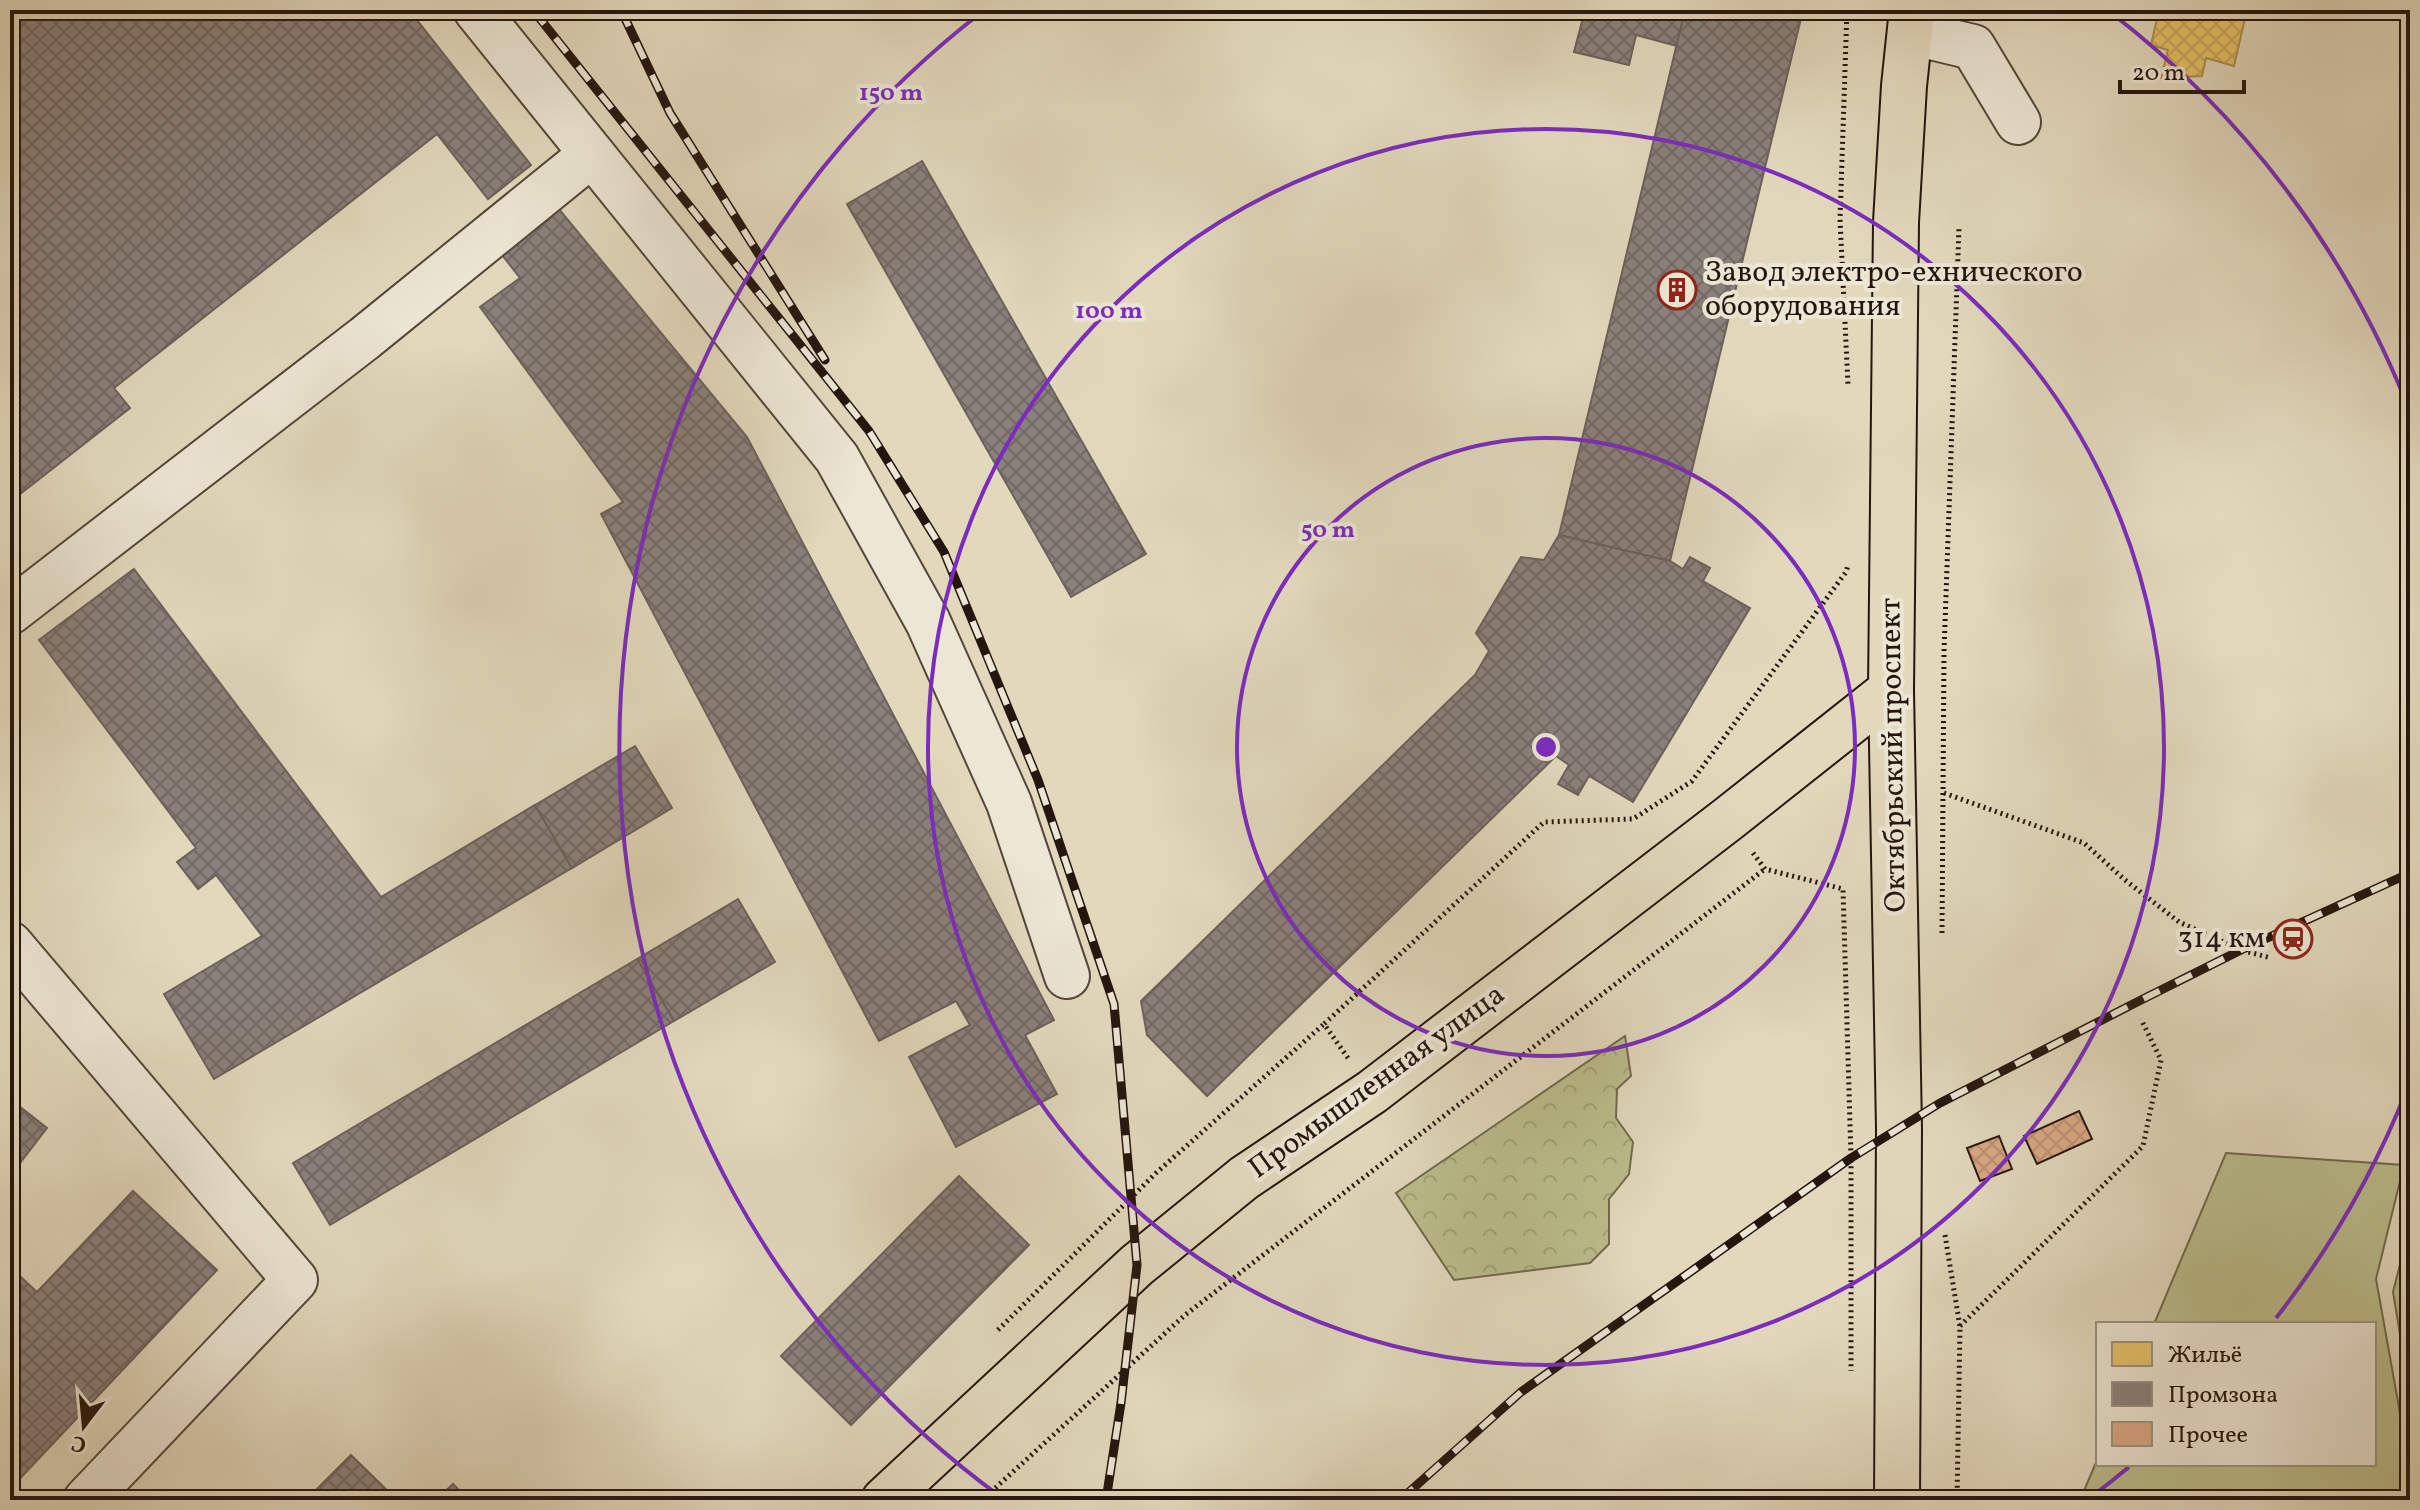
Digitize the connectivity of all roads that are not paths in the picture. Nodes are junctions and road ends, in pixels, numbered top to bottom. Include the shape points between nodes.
1 (476, 10) edge
2 (1911, 21) edge
3 (2018, 122) dead end
4 (592, 154) junction
5 (10, 612) edge
6 (1891, 690) junction
7 (10, 944) edge
8 (1067, 976) dead end
9 (86, 1500) edge
10 (884, 1500) edge
11 (1897, 1500) edge

1 - 4 lane
2 - 3 lane via 1973,47
2 - 6 main road, Октябрьский проспект via 1896,222
4 - 5 lane via 365,338
4 - 8 lane via 837,458 928,622 1003,789
6 - 10 main road, Промышленная улица via 1372,1092 1244,1178 1137,1265
6 - 11 main road, Октябрьский проспект via 1899,1129
7 - 9 lane via 295,1280

